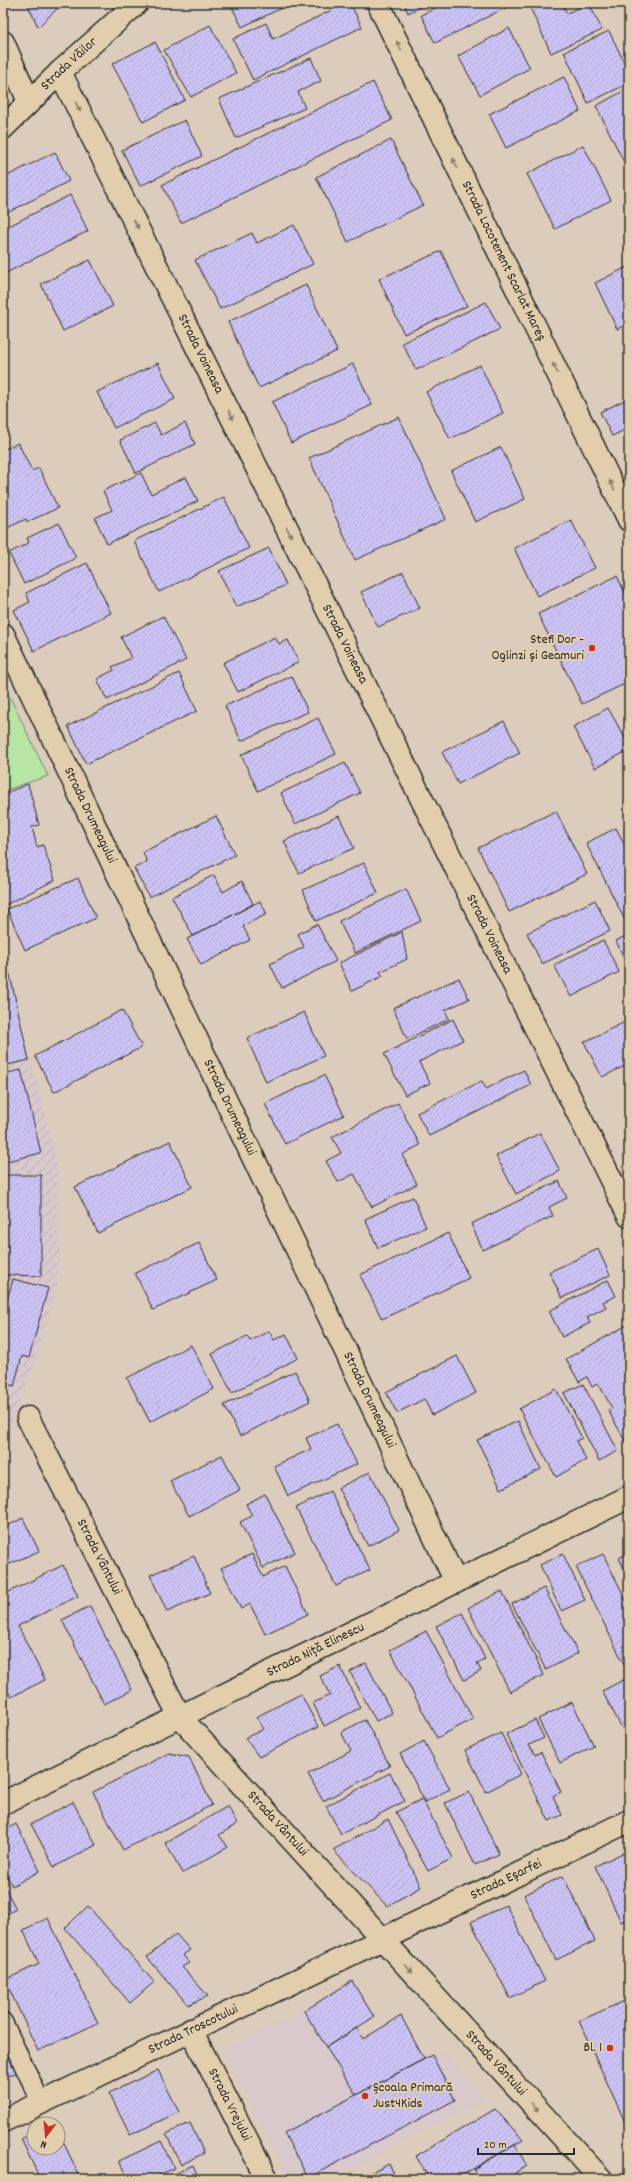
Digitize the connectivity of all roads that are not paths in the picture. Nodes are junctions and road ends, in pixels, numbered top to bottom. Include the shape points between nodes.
1 (137, 3) edge
2 (378, 3) edge
3 (3, 42) edge
4 (60, 72) junction
5 (29, 102) junction
6 (3, 128) edge
7 (629, 520) edge
8 (3, 634) edge
9 (629, 1216) edge
10 (28, 1418) dead end
11 (629, 1497) edge
12 (456, 1582) junction
13 (180, 1717) junction
14 (3, 1803) edge
15 (629, 1821) edge
16 (383, 1940) junction
17 (3, 2022) edge
18 (191, 2030) junction
19 (41, 2102) junction
20 (3, 2121) edge
21 (267, 2179) edge
22 (600, 2179) edge

1 - 4 street, Strada Văilor
7 -> 2 street, Strada Locotenent Scarlat Mareș
3 - 5 street
4 - 5 street, Strada Văilor
4 -> 9 street, Strada Voineasa
5 - 6 street, Strada Văilor
8 - 12 street, Strada Drumeagului
10 - 13 street, Strada Vântului
11 - 12 street, Strada Niță Elinescu
12 - 13 street, Strada Niță Elinescu
13 - 14 street, Strada Niță Elinescu
13 - 16 street, Strada Vântului
15 - 16 street, Strada Eșarfei
16 - 18 street, Strada Troscotului
16 -> 22 street, Strada Vântului
17 - 19 lane
18 - 19 street, Strada Troscotului
18 - 21 street, Strada Vrejului
19 - 20 street, Strada Troscotului

